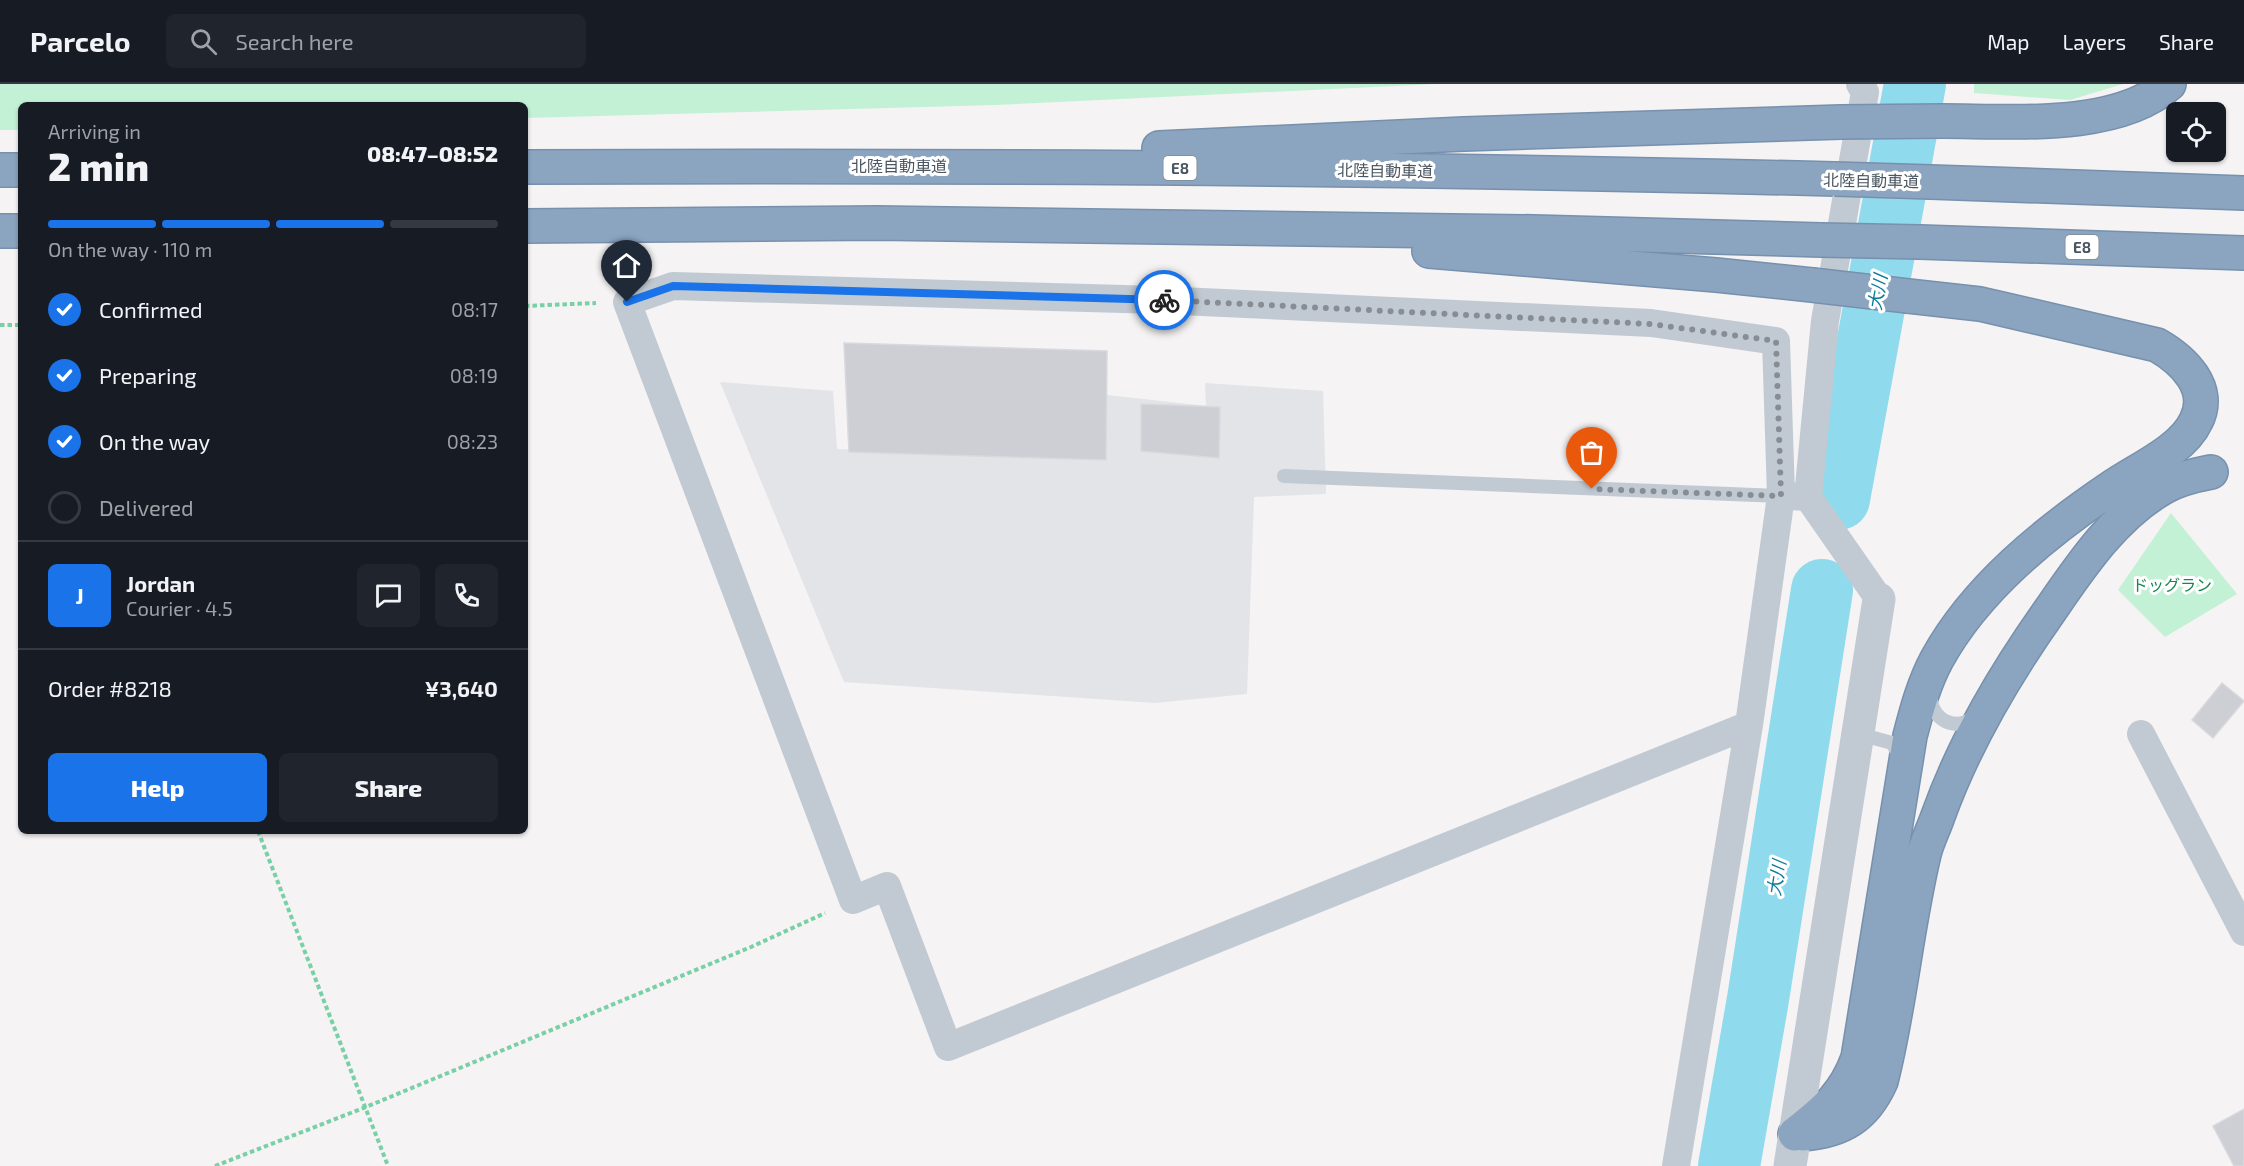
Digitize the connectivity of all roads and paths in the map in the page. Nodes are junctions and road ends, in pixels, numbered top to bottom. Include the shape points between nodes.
1 (1860, 84) edge
2 (2169, 84) edge
3 (894, 165) junction
4 (528, 166) edge
5 (0, 170) edge
6 (18, 170) edge
7 (2244, 193) edge
8 (878, 223) junction
9 (528, 226) edge
10 (0, 231) edge
11 (18, 231) edge
12 (2244, 253) edge
13 (627, 302) junction
14 (528, 306) edge
15 (0, 325) edge
16 (18, 325) edge
17 (2211, 472) dead end
18 (1284, 477) dead end
19 (1794, 496) junction
20 (1879, 599) joint
21 (1929, 675) junction
22 (1985, 710) junction
23 (1749, 724) junction
24 (1859, 734) junction
25 (2141, 734) dead end
26 (1903, 773) junction
27 (259, 834) edge
28 (852, 900) junction
29 (2244, 932) edge
30 (366, 1107) junction
31 (1792, 1150) edge
32 (215, 1166) edge
33 (388, 1166) edge
34 (1676, 1166) edge

1 - 19 street via 1865,92
2 - 3 highway, bridge via 2160,93 2129,108 2045,121 1841,122 1211,144
3 - 4 highway, 北陸自動車道 / E8
3 - 7 highway, 北陸自動車道 / E8, bridge via 1535,171
5 - 6 highway
8 - 9 highway, E8
8 - 12 highway, E8, bridge via 1510,232
8 - 21 highway, bridge via 1017,238 1444,252 1812,285 1980,304 2157,345 2174,354 2198,384 2198,419 2188,434 2171,450 2062,524 1986,593 1950,637
10 - 11 highway
13 - 14 path
13 - 19 street via 673,286 1160,300 1651,324 1776,341
13 - 28 street
15 - 16 path
17 - 22 highway via 2164,487 2106,536 2082,564
18 - 19 lane
19 - 20 street
19 - 23 street
20 - 24 street
21 - 22 lane via 1930,699 1943,721 1955,726
21 - 26 highway
22 - 31 highway via 1948,788 1924,853 1881,1081 1869,1103 1852,1119
23 - 28 street via 948,1047 887,886
23 - 34 street
24 - 26 lane via 1892,743 1899,753
24 - 31 street
25 - 29 street
26 - 31 highway via 1858,1058 1852,1076 1836,1099
27 - 30 path
28 - 30 path via 751,947
30 - 32 path
30 - 33 path

